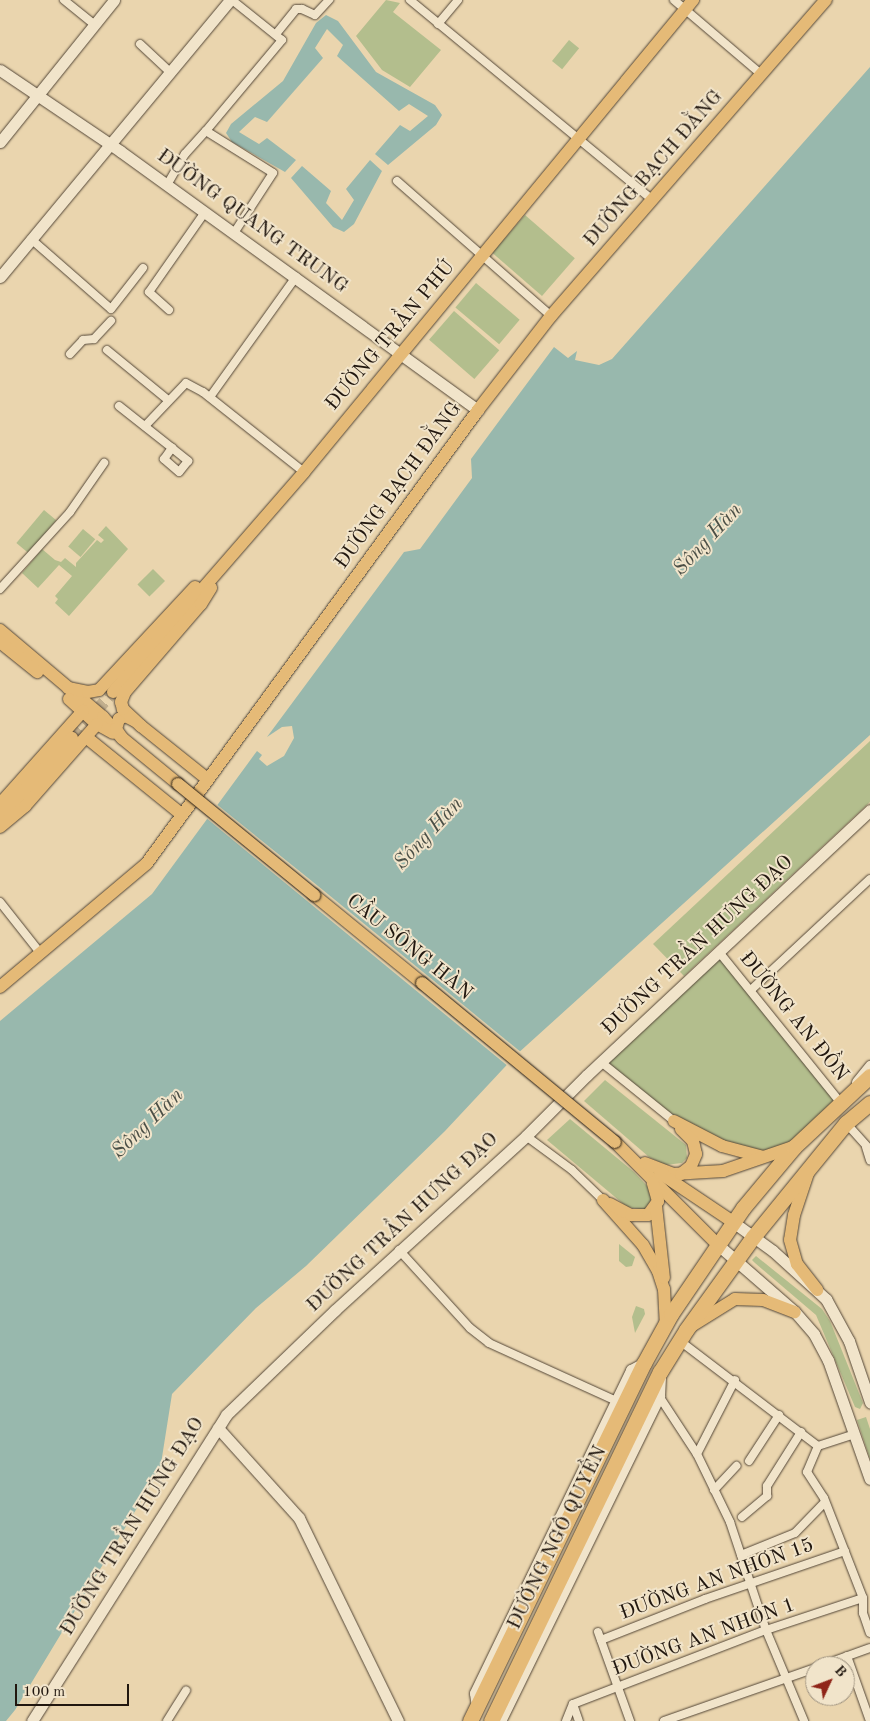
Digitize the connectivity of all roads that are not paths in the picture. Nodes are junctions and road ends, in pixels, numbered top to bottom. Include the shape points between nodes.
1 (64, 0) edge
2 (114, 0) edge
3 (231, 0) edge
4 (329, 0) edge
5 (410, 0) edge
6 (458, 0) edge
7 (674, 0) edge
8 (826, 0) edge
9 (689, 5) edge
10 (94, 24) junction
11 (438, 24) junction
12 (276, 34) junction
13 (140, 44) dead end
14 (0, 70) edge
15 (170, 72) junction
16 (761, 74) junction
17 (37, 96) junction
18 (206, 131) junction
19 (580, 139) junction
20 (0, 142) edge
21 (110, 144) junction
22 (397, 181) dead end
23 (167, 184) junction
24 (653, 200) junction
25 (205, 212) junction
26 (234, 233) junction
27 (31, 239) junction
28 (484, 256) junction
29 (143, 268) dead end
30 (0, 277) edge
31 (296, 277) junction
32 (169, 310) dead end
33 (552, 316) junction
34 (111, 321) dead end
35 (107, 350) dead end
36 (401, 352) junction
37 (70, 354) dead end
38 (210, 397) junction
39 (168, 400) junction
40 (119, 406) dead end
41 (478, 410) junction
42 (145, 426) junction
43 (172, 448) dead end
44 (104, 463) dead end
45 (304, 472) junction
46 (229, 558) junction
47 (0, 589) edge
48 (0, 630) edge
49 (0, 642) edge
50 (66, 691) junction
51 (113, 692) tunnel mouth
52 (83, 711) junction
53 (97, 724) junction
54 (141, 726) junction
55 (71, 733) junction
56 (86, 737) junction
57 (122, 738) junction
58 (206, 778) junction
59 (0, 804) edge
60 (870, 810) edge
61 (181, 814) junction
62 (0, 816) edge
63 (0, 827) edge
64 (870, 879) edge
65 (0, 902) edge
66 (719, 952) junction
67 (41, 954) junction
68 (0, 987) edge
69 (752, 989) junction
70 (601, 1062) junction
71 (870, 1066) edge
72 (870, 1076) edge
73 (841, 1103) junction
74 (870, 1103) edge
75 (870, 1112) edge
76 (674, 1121) junction
77 (846, 1124) junction
78 (526, 1136) junction
79 (794, 1146) junction
80 (868, 1147) edge
81 (765, 1158) junction
82 (870, 1160) edge
83 (810, 1167) junction
84 (646, 1168) junction
85 (680, 1174) junction
86 (604, 1200) junction
87 (656, 1206) junction
88 (733, 1222) junction
89 (754, 1237) junction
90 (717, 1244) junction
91 (399, 1250) junction
92 (738, 1261) junction
93 (664, 1289) junction
94 (817, 1290) junction
95 (795, 1312) junction
96 (666, 1322) junction
97 (683, 1335) junction
98 (644, 1363) junction
99 (660, 1372) junction
100 (735, 1380) junction
101 (659, 1396) junction
102 (616, 1401) junction
103 (870, 1402) edge
104 (780, 1415) junction
105 (218, 1428) junction
106 (801, 1432) junction
107 (854, 1434) junction
108 (818, 1446) junction
109 (698, 1454) junction
110 (749, 1461) dead end
111 (736, 1466) dead end
112 (870, 1479) edge
113 (714, 1490) junction
114 (825, 1502) junction
115 (742, 1516) dead end
116 (845, 1552) junction
117 (740, 1556) junction
118 (750, 1584) junction
119 (863, 1598) junction
120 (766, 1630) junction
121 (870, 1633) edge
122 (870, 1648) edge
123 (847, 1656) edge
124 (805, 1671) edge
125 (786, 1676) junction
126 (855, 1679) edge
127 (618, 1688) junction
128 (186, 1691) dead end
129 (573, 1704) junction
130 (477, 1706) junction
131 (32, 1721) edge
132 (168, 1721) edge
133 (398, 1721) edge
134 (470, 1721) edge
135 (492, 1721) edge
136 (500, 1721) edge
137 (566, 1721) edge
138 (579, 1721) edge
139 (630, 1721) edge
140 (664, 1721) edge
141 (804, 1721) edge
142 (870, 1721) edge

1 - 10 street
2 - 10 main road
3 - 12 street
3 - 15 main road
4 - 12 street via 315,15 296,9
5 - 11 street
6 - 11 street
7 - 9 street
8 - 16 main road, ĐƯỜNG BẠCH ĐẰNG
9 - 16 street
9 - 19 main road, ĐƯỜNG TRẦN PHÚ
10 - 17 main road
11 - 19 street
12 - 18 street via 282,42
13 - 15 street
14 - 17 main road, ĐƯỜNG QUANG TRUNG
15 - 21 main road
16 - 24 main road, ĐƯỜNG BẠCH ĐẰNG
17 - 20 main road
17 - 21 main road, ĐƯỜNG QUANG TRUNG
18 - 23 street via 185,154
18 - 26 street via 273,173
19 - 24 street
19 - 28 main road, ĐƯỜNG TRẦN PHÚ
21 - 23 main road, ĐƯỜNG QUANG TRUNG
21 - 27 main road
22 - 28 street
23 - 25 main road, ĐƯỜNG QUANG TRUNG
24 - 33 main road, ĐƯỜNG BẠCH ĐẰNG
25 - 26 main road, ĐƯỜNG QUANG TRUNG
25 - 32 street via 149,292
26 - 31 main road, ĐƯỜNG QUANG TRUNG
27 - 29 street via 111,309
27 - 30 main road
28 - 33 street
28 - 36 main road, ĐƯỜNG TRẦN PHÚ
31 - 36 main road, ĐƯỜNG QUANG TRUNG
31 - 38 street
33 - 41 main road, ĐƯỜNG BẠCH ĐẰNG
34 - 37 street via 94,339 83,340
35 - 39 street
36 - 41 main road, ĐƯỜNG QUANG TRUNG
36 - 45 main road, ĐƯỜNG TRẦN PHÚ
38 - 39 street via 186,383
38 - 45 street
39 - 42 street
40 - 42 street
41 - 58 main road, ĐƯỜNG BẠCH ĐẰNG
42 - 43 street
44 - 47 street via 70,512
45 - 46 main road, ĐƯỜNG TRẦN PHÚ
46 - 50 main road via 186,595 103,687 88,692
46 - 51 main road, ĐƯỜNG TRẦN PHÚ
46 - 54 main road via 201,604 122,697 123,709
48 - 50 main road
49 - 50 main road
50 - 52 main road
50 - 55 main road
50 - 57 main road
52 - 53 main road
52 - 55 main road
53 - 56 main road
53 - 57 main road
54 - 57 main road via 130,718 122,717 116,725
54 - 58 main road
55 - 59 main road
55 - 62 main road
56 - 61 main road
56 - 63 main road via 25,806
57 - 84 main road, CẦU SÔNG HÀN, bridge
58 - 61 main road, ĐƯỜNG BẠCH ĐẰNG
60 - 66 main road, ĐƯỜNG TRẦN HƯNG ĐẠO
61 - 67 main road, ĐƯỜNG BẠCH ĐẰNG via 139,872
64 - 69 street
65 - 67 street
66 - 69 street, ĐƯỜNG AN ĐỒN
66 - 70 main road, ĐƯỜNG TRẦN HƯNG ĐẠO
67 - 68 main road, ĐƯỜNG BẠCH ĐẰNG
69 - 73 street, ĐƯỜNG AN ĐỒN
70 - 76 street
70 - 78 main road, ĐƯỜNG TRẦN HƯNG ĐẠO
71 - 73 main road, ĐƯỜNG NGÔ QUYỀN
72 - 73 highway
73 - 79 highway, ĐƯỜNG NGÔ QUYỀN
74 - 77 highway
75 - 77 main road, ĐƯỜNG NGÔ QUYỀN
76 - 81 main road via 722,1146
76 - 85 main road via 696,1147 695,1160
77 - 80 street
77 - 83 highway, ĐƯỜNG NGÔ QUYỀN
78 - 86 street via 572,1170
78 - 91 main road, ĐƯỜNG TRẦN HƯNG ĐẠO
79 - 81 main road
79 - 88 highway, ĐƯỜNG NGÔ QUYỀN
80 - 82 street
81 - 85 main road via 724,1171
83 - 89 highway, ĐƯỜNG NGÔ QUYỀN
83 - 94 main road via 794,1215 790,1240 797,1264
84 - 85 main road
84 - 87 main road via 657,1189
84 - 88 main road, CẦU SÔNG HÀN
84 - 90 main road, CẦU SÔNG HÀN
86 - 87 main road via 637,1216 648,1215
86 - 93 main road via 643,1245
87 - 93 main road
88 - 89 main road
88 - 90 highway, ĐƯỜNG NGÔ QUYỀN
89 - 92 highway, ĐƯỜNG NGÔ QUYỀN
89 - 94 main road
90 - 92 main road
90 - 96 highway, ĐƯỜNG NGÔ QUYỀN
91 - 102 street via 470,1328 488,1342
91 - 105 main road, ĐƯỜNG TRẦN HƯNG ĐẠO via 226,1415
92 - 95 main road
92 - 97 highway, ĐƯỜNG NGÔ QUYỀN
93 - 96 main road
94 - 103 main road via 842,1324
95 - 97 main road via 763,1300 735,1299
95 - 107 main road via 814,1334 828,1360
96 - 98 highway, ĐƯỜNG NGÔ QUYỀN
97 - 99 highway, ĐƯỜNG NGÔ QUYỀN
97 - 100 street
98 - 102 main road, ĐƯỜNG NGÔ QUYỀN via 631,1370
98 - 130 highway, ĐƯỜNG NGÔ QUYỀN
99 - 101 main road, ĐƯỜNG NGÔ QUYỀN
99 - 135 highway, ĐƯỜNG NGÔ QUYỀN
100 - 104 street
100 - 109 street
101 - 109 street
101 - 136 main road, ĐƯỜNG NGÔ QUYỀN
102 - 130 main road, ĐƯỜNG NGÔ QUYỀN via 474,1693
104 - 106 street
104 - 110 street
105 - 131 main road, ĐƯỜNG TRẦN HƯNG ĐẠO
105 - 133 main road via 300,1518
106 - 108 street
106 - 115 street via 767,1486 767,1496
107 - 108 street
107 - 112 main road
108 - 114 street via 807,1472
109 - 113 street
111 - 113 street
113 - 117 street
114 - 116 street
114 - 117 street via 795,1533
116 - 118 street, ĐƯỜNG AN NHƠN 15
116 - 119 street
117 - 118 street
118 - 120 street
118 - 127 street, ĐƯỜNG AN NHƠN 15 via 600,1636
119 - 120 street, ĐƯỜNG AN NHƠN 1
119 - 121 street via 863,1613
120 - 125 street
120 - 127 street, ĐƯỜNG AN NHƠN 1
122 - 123 street
124 - 125 street
125 - 140 street
125 - 141 street
126 - 142 street
127 - 129 street, ĐƯỜNG AN NHƠN 1
127 - 139 street
128 - 132 street
129 - 137 street
129 - 138 street
130 - 134 highway, ĐƯỜNG NGÔ QUYỀN

